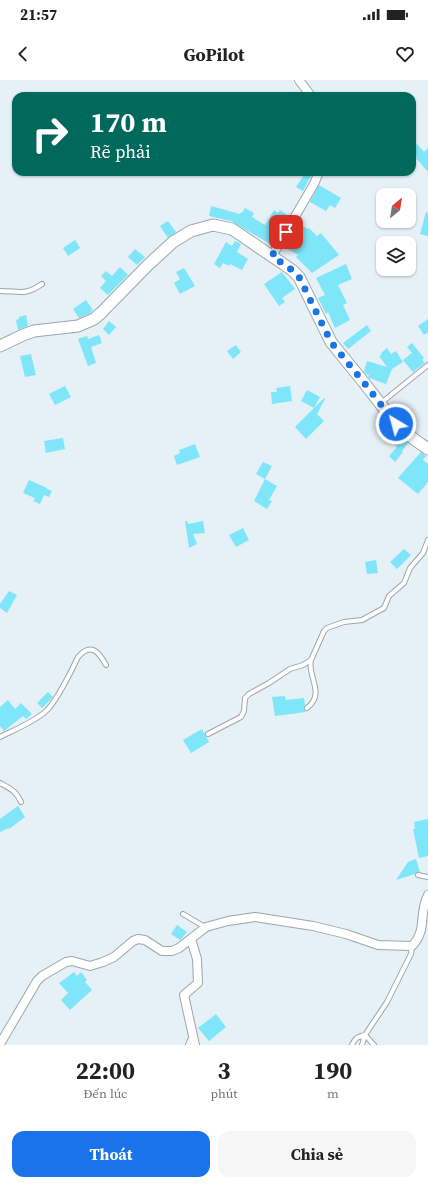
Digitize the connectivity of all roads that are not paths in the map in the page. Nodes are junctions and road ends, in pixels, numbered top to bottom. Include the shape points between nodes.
1 (299, 80) edge
2 (308, 92) edge
3 (317, 176) edge
4 (272, 256) junction
5 (42, 284) dead end
6 (0, 291) edge
7 (0, 346) edge
8 (428, 364) edge
9 (381, 403) junction
10 (428, 449) edge
11 (428, 540) edge
12 (310, 660) junction
13 (106, 665) dead end
14 (307, 708) dead end
15 (208, 734) dead end
16 (0, 737) edge
17 (0, 783) edge
18 (21, 802) dead end
19 (418, 875) dead end
20 (428, 877) edge
21 (428, 895) edge
22 (183, 914) dead end
23 (206, 927) junction
24 (191, 939) junction
25 (412, 946) junction
26 (365, 1035) junction
27 (194, 1041) edge
28 (0, 1044) edge
29 (188, 1045) edge
30 (352, 1045) edge
31 (362, 1045) edge
32 (374, 1045) edge

1 - 2 street
3 - 4 street
4 - 7 street via 232,229 213,226 191,231 173,242 148,265 101,314 78,326 34,331
4 - 9 street via 299,277 331,342
5 - 6 lane via 25,292
8 - 9 lane
9 - 10 street via 396,424
11 - 12 lane via 410,568 404,583 389,596 384,608 362,620 344,622 328,628 324,631
12 - 14 lane via 316,693 312,705
12 - 15 lane via 249,694 245,698 241,717
13 - 16 lane via 98,652 87,649 81,653 47,711
17 - 18 lane via 17,793
19 - 20 lane
21 - 25 street via 424,905 423,928
22 - 23 lane
23 - 24 street
23 - 25 street via 255,917 314,926 378,945
24 - 27 street via 197,959 198,983 184,995
24 - 28 street via 172,951 162,951 145,940 138,939 104,962 90,966 66,962 37,981
25 - 26 lane via 411,954 387,1002
26 - 30 lane via 354,1039
26 - 31 lane
26 - 32 lane
27 - 29 lane via 190,1040

